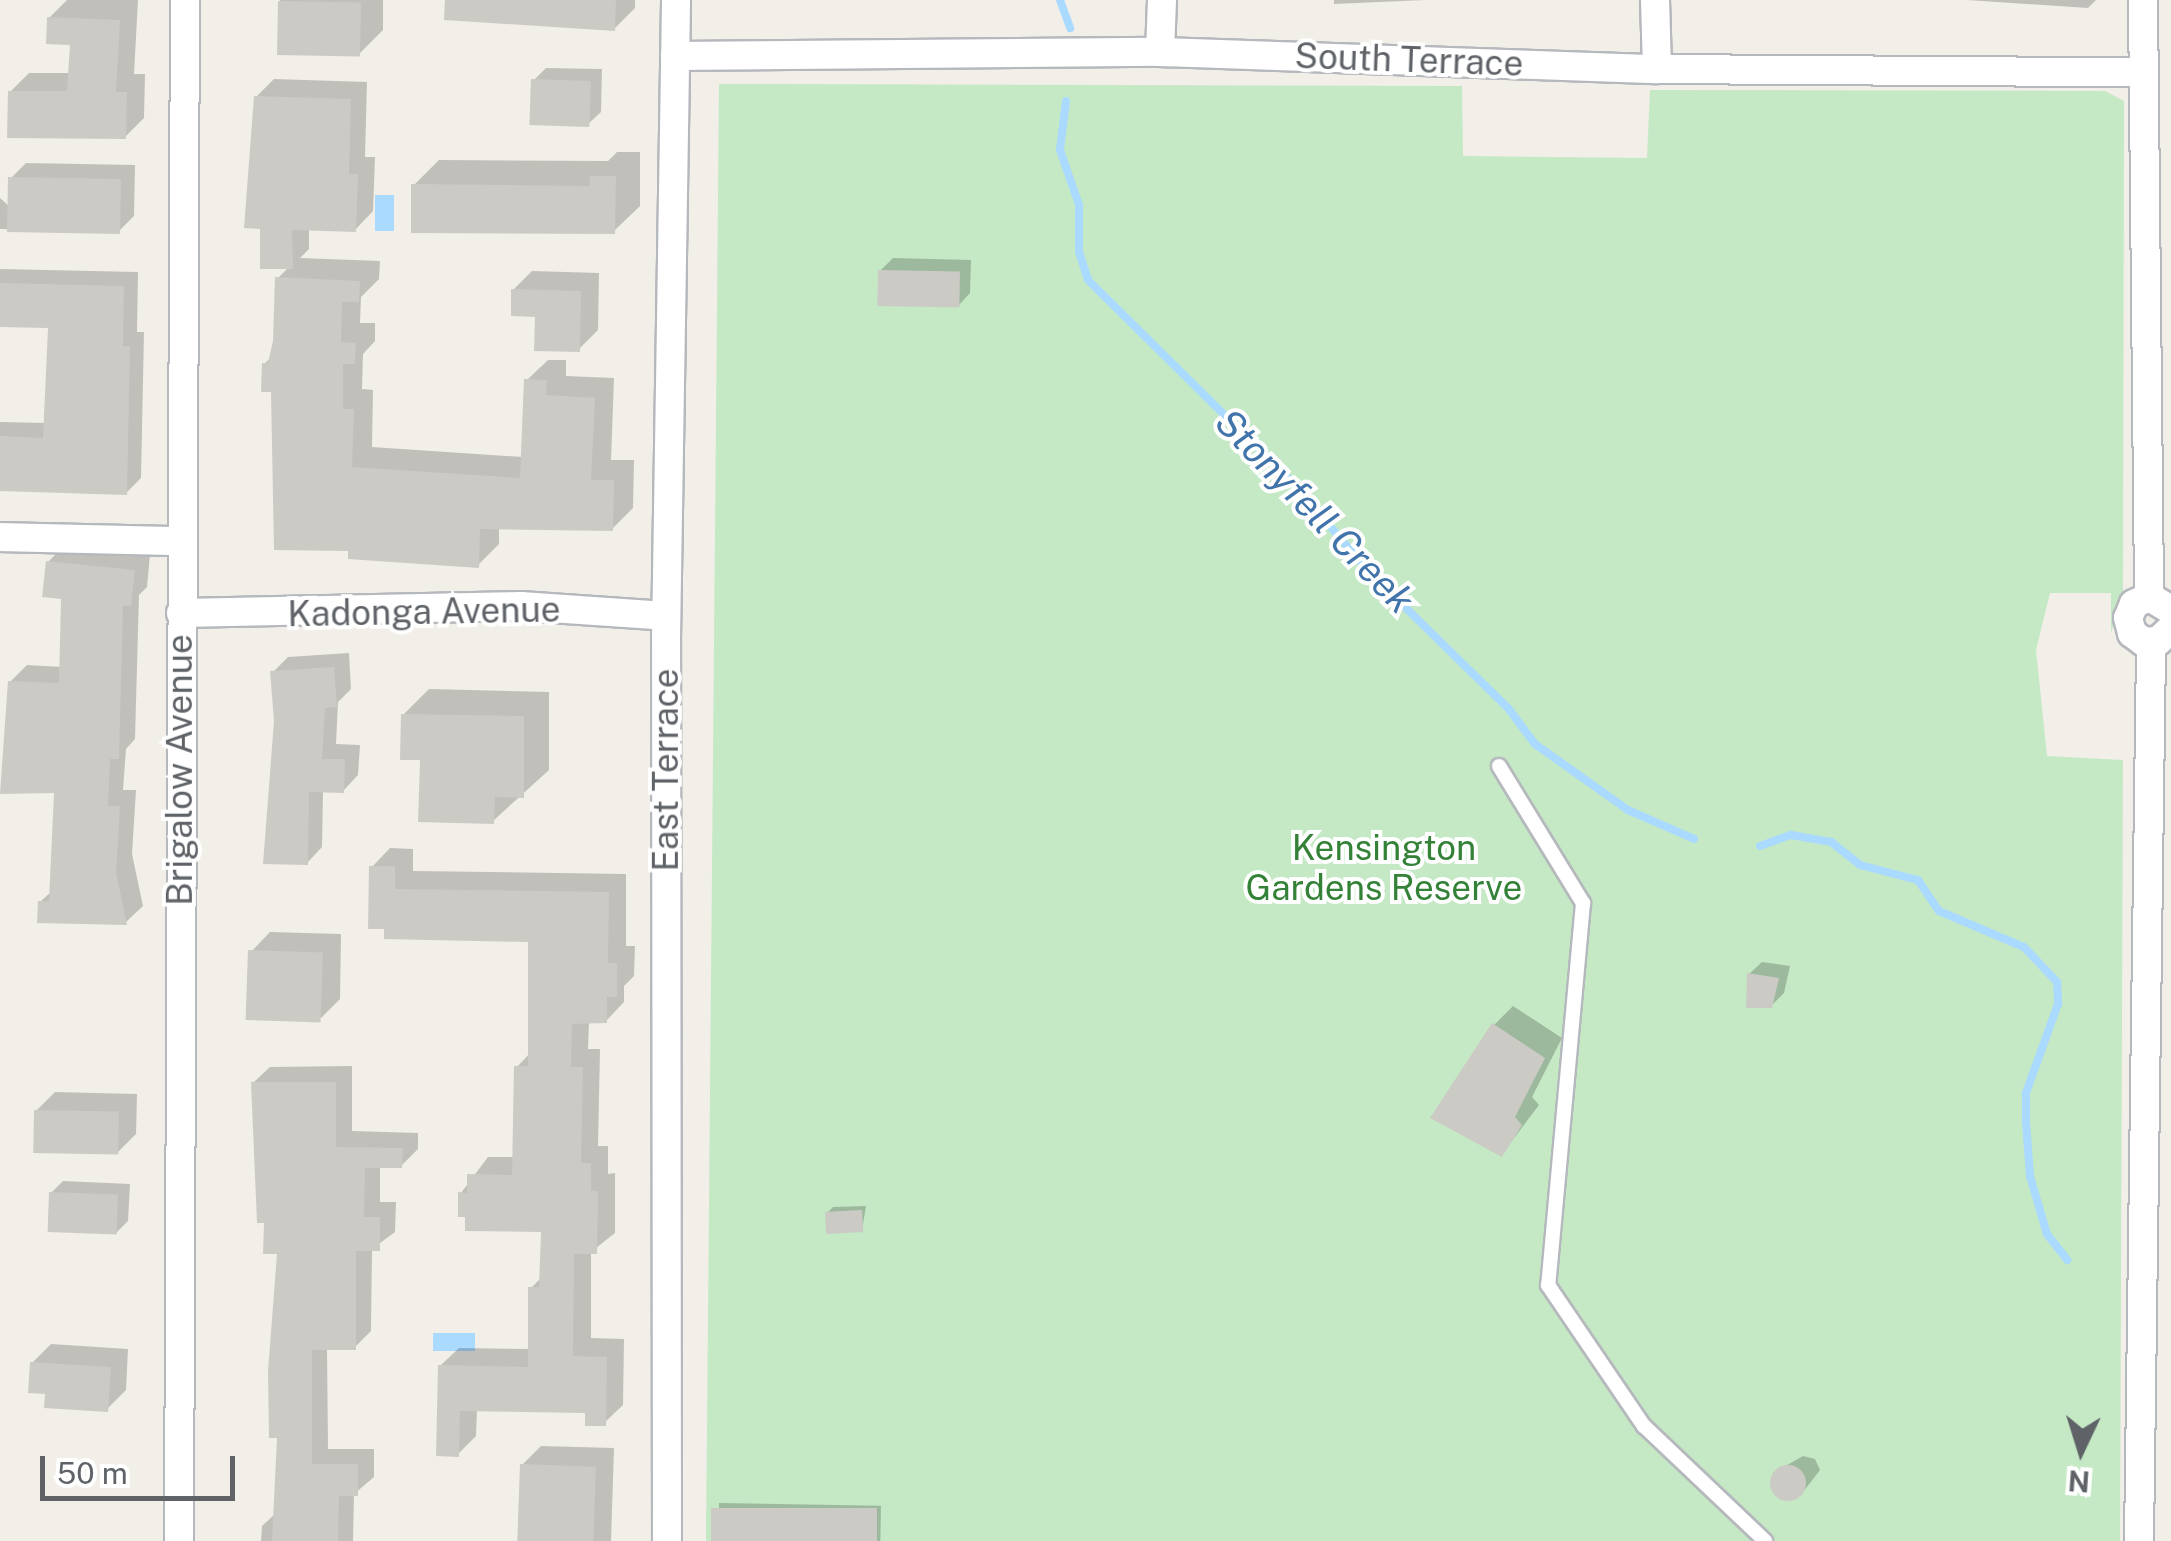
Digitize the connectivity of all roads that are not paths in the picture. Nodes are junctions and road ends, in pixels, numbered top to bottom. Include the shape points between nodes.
1 (185, 0) edge
2 (676, 0) edge
3 (1162, 0) edge
4 (1655, 0) edge
5 (2143, 0) edge
6 (1160, 52) junction
7 (675, 56) junction
8 (1657, 69) junction
9 (2142, 72) junction
10 (0, 537) edge
11 (179, 542) junction
12 (2160, 604) edge
13 (180, 613) junction
14 (666, 616) junction
15 (2161, 636) edge
16 (1499, 766) dead end
17 (179, 1541) edge
18 (666, 1541) edge
19 (1765, 1541) edge
20 (2139, 1541) edge

1 - 11 street, Brigalow Avenue
2 - 7 street, East Terrace
3 - 6 street
4 - 8 street
5 - 9 street
6 - 7 street, South Terrace
6 - 8 street, South Terrace
7 - 14 street, East Terrace
8 - 9 street, South Terrace
9 - 12 street
10 - 11 street
11 - 13 street, Brigalow Avenue
12 - 15 street via 2134,604 2128,618 2132,633
13 - 14 street, Kadonga Avenue via 521,606
13 - 17 street, Brigalow Avenue
14 - 18 street, East Terrace
15 - 20 street
16 - 19 lane via 1583,904 1548,1285 1644,1426

